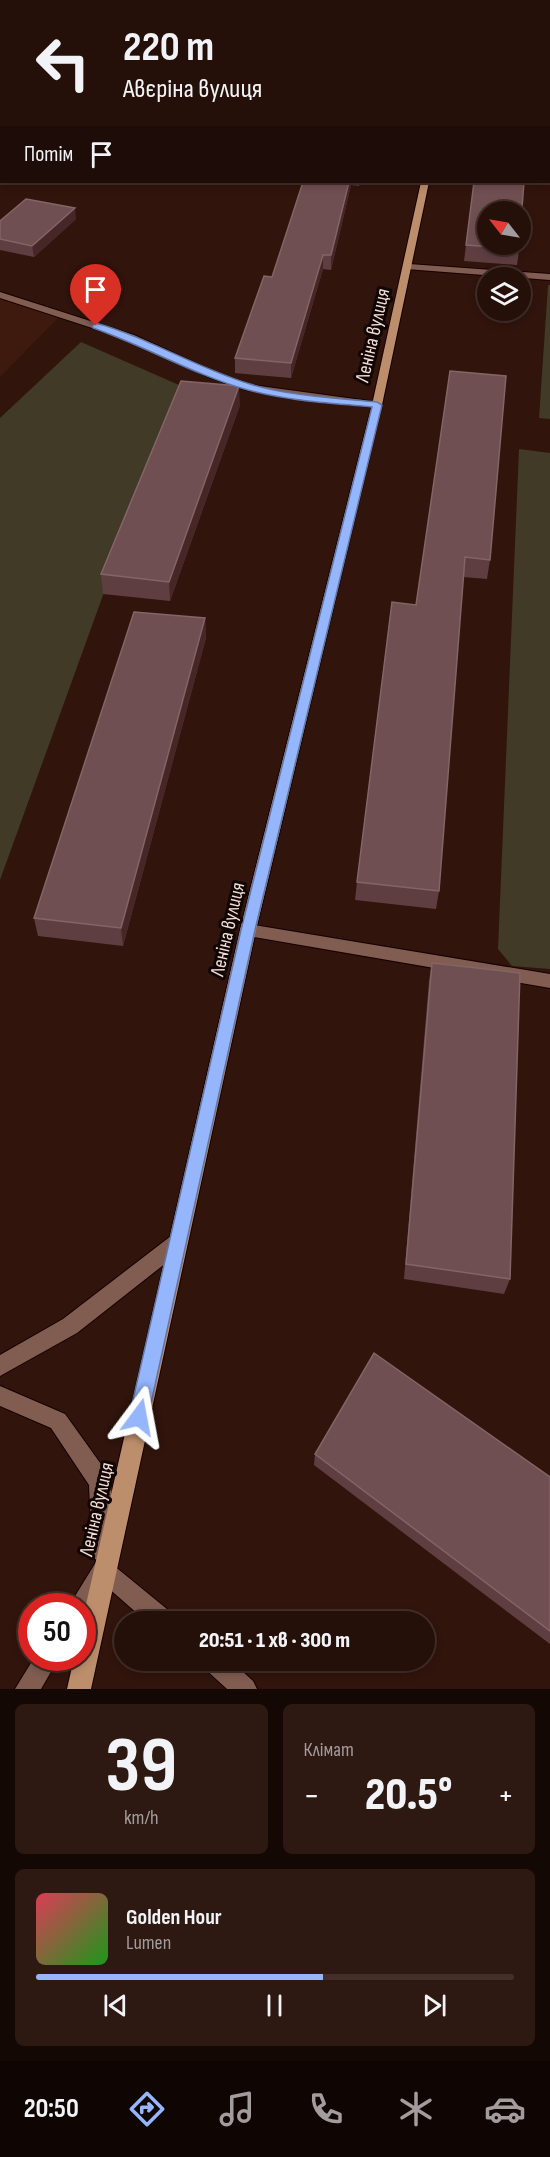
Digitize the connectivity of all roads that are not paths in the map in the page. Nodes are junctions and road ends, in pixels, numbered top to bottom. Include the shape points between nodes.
1 (425, 183) edge
2 (408, 267) junction
3 (550, 277) edge
4 (0, 296) edge
5 (377, 405) junction
6 (248, 930) junction
7 (550, 981) edge
8 (178, 1242) junction
9 (0, 1366) edge
10 (0, 1396) edge
11 (104, 1570) junction
12 (89, 1593) edge
13 (152, 1611) edge
14 (39, 1671) edge
15 (225, 1671) edge
16 (27, 1689) edge
17 (79, 1689) edge
18 (245, 1689) edge

1 - 2 main road, Леніна вулиця
2 - 3 street
2 - 5 main road, Леніна вулиця
4 - 5 street via 130,338 250,387 306,398
5 - 6 main road, Леніна вулиця
6 - 7 street
6 - 8 main road, Леніна вулиця
8 - 9 street via 70,1326
8 - 11 main road, Леніна вулиця
10 - 11 street via 58,1420 100,1482
11 - 12 street
11 - 13 street
11 - 17 main road, Леніна вулиця
14 - 16 street
15 - 18 street

